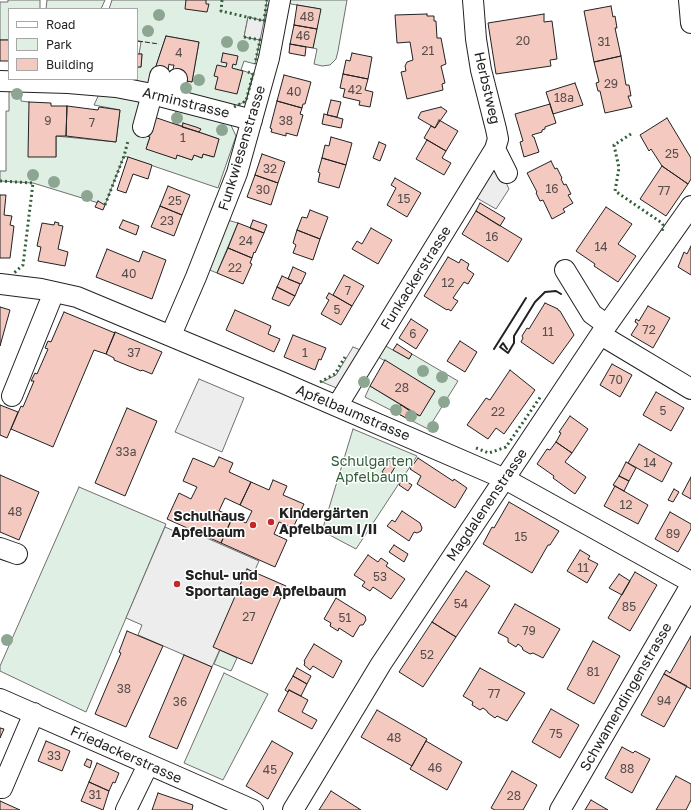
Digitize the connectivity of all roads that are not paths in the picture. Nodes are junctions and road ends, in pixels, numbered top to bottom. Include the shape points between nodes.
1 (280, 0) edge
2 (474, 0) edge
3 (689, 0) edge
4 (691, 23) edge
5 (0, 80) edge
6 (163, 88) junction
7 (252, 120) junction
8 (143, 127) dead end
9 (495, 149) junction
10 (507, 173) dead end
11 (691, 206) edge
12 (565, 270) dead end
13 (0, 284) edge
14 (54, 292) junction
15 (604, 330) junction
16 (171, 335) junction
17 (691, 389) edge
18 (12, 396) dead end
19 (337, 406) junction
20 (505, 478) junction
21 (691, 583) edge
22 (0, 699) edge
23 (34, 714) junction
24 (148, 765) junction
25 (0, 788) edge
26 (126, 810) edge
27 (253, 810) edge
28 (293, 810) edge
29 (560, 810) edge

1 - 7 street, Funkwiesenstrasse via 269,58
2 - 9 street, Herbstweg via 481,70 498,139
3 - 4 street
5 - 6 street, Arminstrasse
6 - 7 street, Arminstrasse
6 - 8 street
7 - 16 street, Funkwiesenstrasse via 235,179
9 - 10 street, Herbstweg
9 - 19 street, Funkackerstrasse
11 - 15 street, Magdalenenstrasse
12 - 15 street
13 - 14 street, Apfelbaumstrasse via 41,288
14 - 16 street, Apfelbaumstrasse via 78,297
14 - 18 street
15 - 17 street
15 - 20 street, Magdalenenstrasse
16 - 19 street, Apfelbaumstrasse
19 - 20 street, Apfelbaumstrasse
20 - 21 street, Apfelbaumstrasse
20 - 28 street, Magdalenenstrasse via 374,674
21 - 29 street, Schwamendingenstrasse
22 - 23 street, Friedackerstrasse
23 - 24 street, Friedackerstrasse
23 - 25 street
24 - 26 street
24 - 27 street, Friedackerstrasse

